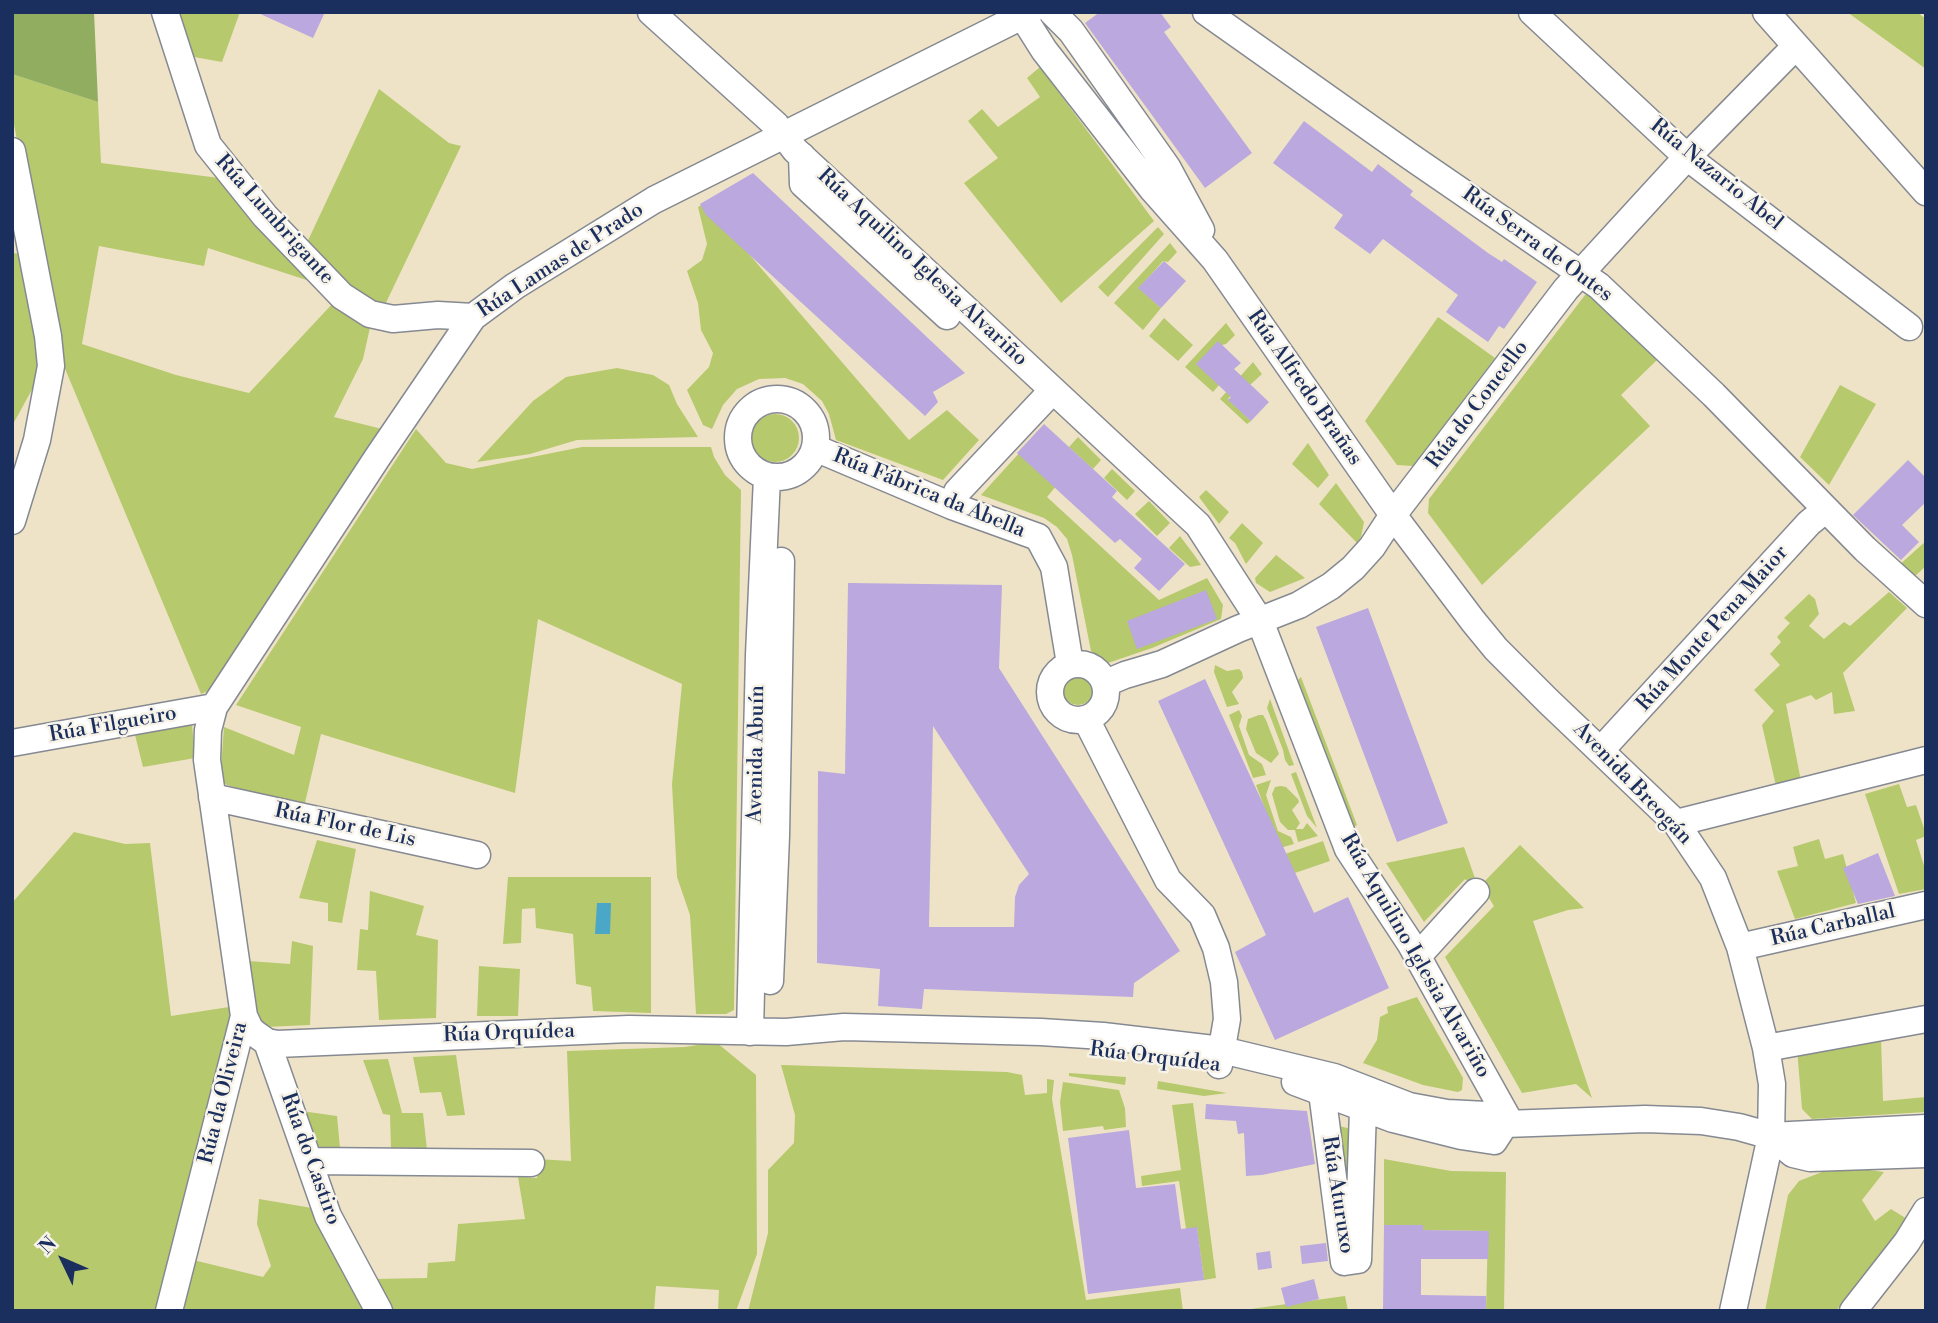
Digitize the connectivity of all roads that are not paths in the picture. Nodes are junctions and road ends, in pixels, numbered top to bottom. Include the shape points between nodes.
1 (165, 12) edge
2 (651, 12) edge
3 (1052, 12) edge
4 (1206, 12) edge
5 (1532, 12) edge
6 (1766, 12) edge
7 (1024, 14) edge
8 (1796, 47) junction
9 (784, 135) junction
10 (12, 151) edge
11 (1687, 157) junction
12 (1926, 192) edge
13 (1215, 260) junction
14 (1581, 272) junction
15 (473, 317) junction
16 (1909, 327) dead end
17 (1047, 385) junction
18 (816, 448) junction
19 (774, 477) junction
20 (952, 506) junction
21 (1825, 510) junction
22 (1393, 515) junction
23 (12, 521) edge
24 (1924, 597) edge
25 (1259, 621) junction
26 (1070, 664) junction
27 (1106, 684) junction
28 (214, 707) junction
29 (1086, 719) junction
30 (12, 743) edge
31 (1601, 750) junction
32 (1926, 761) edge
33 (212, 797) junction
34 (1676, 823) junction
35 (477, 855) dead end
36 (1476, 892) dead end
37 (1926, 905) edge
38 (1740, 947) junction
39 (1418, 956) junction
40 (244, 1016) junction
41 (1926, 1019) edge
42 (767, 1032) junction
43 (267, 1042) junction
44 (1766, 1048) junction
45 (1220, 1057) junction
46 (1322, 1092) junction
47 (1363, 1109) junction
48 (1508, 1124) junction
49 (1926, 1128) edge
50 (1771, 1136) junction
51 (1926, 1154) edge
52 (310, 1161) junction
53 (531, 1163) dead end
54 (1926, 1211) edge
55 (169, 1311) edge
56 (379, 1311) edge
57 (1733, 1311) edge
58 (1853, 1311) edge

1 - 15 street, Rúa Lumbrigante via 208,145 326,281 370,314 393,319
2 - 9 street, Rúa Aquilino Iglesia Alvariño
3 - 13 street, Rúa Alfredo Brañas via 1071,31 1167,167
4 - 14 street, Rúa Serra de Outes
5 - 11 street, Rúa Nazario Abel
6 - 8 street
7 - 9 street, Rúa Lamas de Prado
7 - 13 street, Rúa Alfredo Brañas via 1044,50 1153,190
8 - 11 street, Rúa do Concello
8 - 12 street
9 - 15 street, Rúa Lamas de Prado via 654,200
9 - 17 street, Rúa Aquilino Iglesia Alvariño
10 - 23 street via 51,366 37,440
11 - 14 street, Rúa do Concello
11 - 16 street, Rúa Nazario Abel
13 - 22 street, Rúa Alfredo Brañas
14 - 21 street, Rúa Serra de Outes via 1714,395
14 - 22 street, Rúa do Concello
15 - 28 street, Rúa Lamas de Prado
17 - 20 street via 957,492
17 - 25 street, Rúa Aquilino Iglesia Alvariño via 1198,525
18 - 19 street via 797,472
18 - 19 street via 815,427 804,409 786,399 766,400 748,410 738,428 738,449 748,467
18 - 20 street, Rúa Fábrica da Abella
19 - 42 street, Avenida Abuín via 759,654
20 - 26 street, Rúa Fábrica da Abella via 1038,537 1054,567
21 - 24 street, Rúa Serra de Outes
21 - 31 street, Rúa Monte Pena Maior
22 - 25 street, Rúa do Concello via 1372,547 1331,586
22 - 31 street, Avenida Breogán via 1496,649
25 - 27 street, Rúa do Concello
25 - 39 street, Rúa Aquilino Iglesia Alvariño via 1348,849
26 - 27 street via 1085,664 1098,671
26 - 29 street via 1050,685 1051,700 1058,712 1071,720
27 - 29 street via 1099,712
28 - 30 street, Rúa Filgueiro
28 - 33 street, Rúa da Oliveira via 207,760
29 - 45 street via 1168,880 1202,915 1216,947 1227,1019
31 - 34 street, Avenida Breogán
32 - 34 street
33 - 35 street, Rúa Flor de Lis
33 - 40 street, Rúa da Oliveira
34 - 38 street, Avenida Breogán via 1713,878
36 - 39 street
37 - 38 street, Rúa Carballal
38 - 44 street, Avenida Breogán
39 - 48 street, Rúa Aquilino Iglesia Alvariño
40 - 43 street via 250,1029
40 - 55 street, Rúa da Oliveira
41 - 44 street
42 - 43 street, Rúa Orquídea via 629,1029
42 - 45 street, Rúa Orquídea via 844,1027 1041,1032 1103,1036
43 - 52 street, Rúa do Castiro
44 - 50 street, Avenida Breogán via 1772,1084
45 - 46 street, Rúa Orquídea
45 - 48 street, Rúa Orquídea via 1334,1077 1409,1106 1486,1115
46 - 47 street, Rúa Orquídea
46 - 47 street, Rúa Aturuxo via 1344,1262 1358,1261
47 - 48 street, Rúa Orquídea via 1424,1128 1494,1141
48 - 50 street, Rúa Orquídea via 1702,1121
49 - 50 street, Rúa Orquídea
50 - 51 street, Rúa Orquídea via 1793,1154 1810,1158
50 - 57 street, Avenida Breogán
52 - 53 street
52 - 56 street, Rúa do Castiro via 328,1216
54 - 58 street

